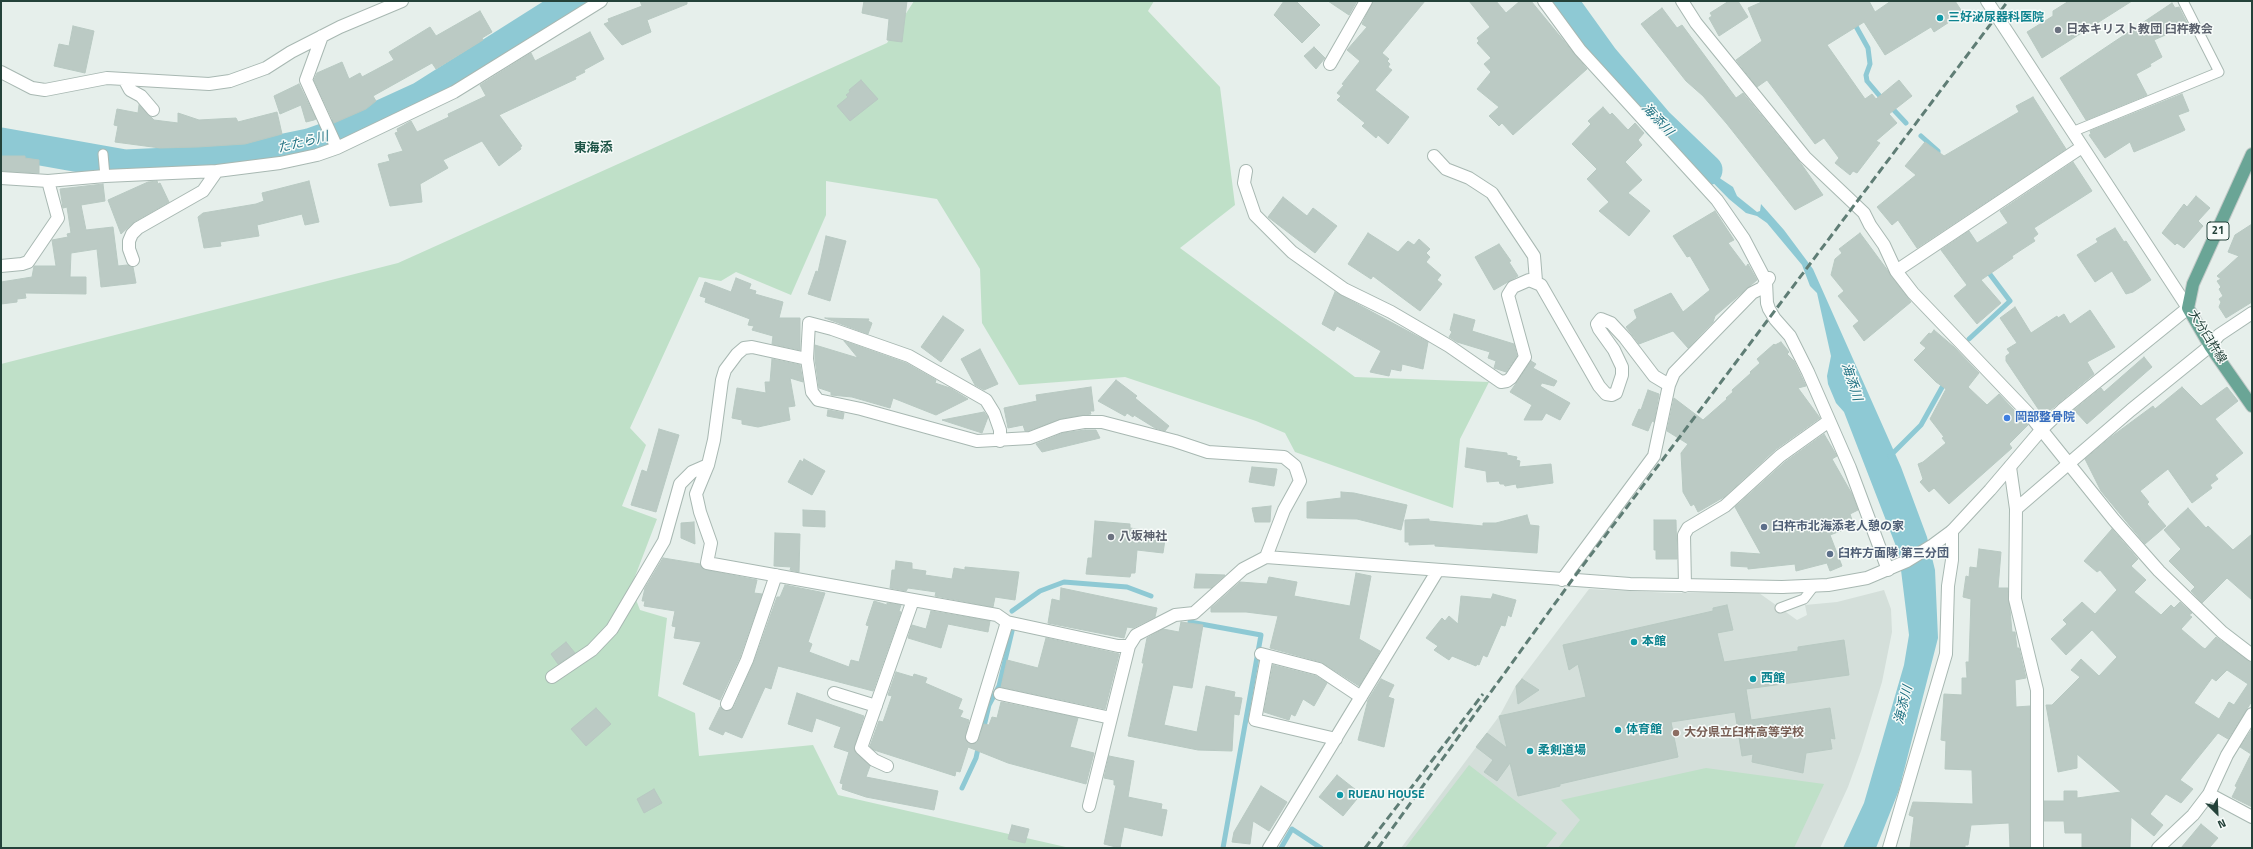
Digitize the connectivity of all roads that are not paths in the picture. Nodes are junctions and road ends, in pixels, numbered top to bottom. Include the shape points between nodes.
1 (402, 1) edge
2 (601, 1) edge
3 (1366, 1) edge
4 (1544, 1) edge
5 (1987, 1) edge
6 (2183, 1) edge
7 (1685, 2) edge
8 (322, 36) junction
9 (1330, 64) dead end
10 (1, 72) edge
11 (124, 79) junction
12 (153, 110) dead end
13 (2072, 132) junction
14 (336, 146) junction
15 (2082, 147) junction
16 (103, 154) dead end
17 (2252, 154) edge
18 (1434, 156) dead end
19 (217, 171) junction
20 (1246, 171) dead end
21 (104, 174) junction
22 (1, 178) edge
23 (48, 181) junction
24 (133, 260) dead end
25 (1, 266) edge
26 (1896, 271) junction
27 (1769, 278) junction
28 (1536, 281) junction
29 (2188, 308) junction
30 (2252, 313) edge
31 (2210, 346) junction
32 (807, 359) junction
33 (1669, 385) junction
34 (2252, 406) edge
35 (1829, 421) junction
36 (2042, 429) junction
37 (1000, 441) junction
38 (2069, 464) junction
39 (708, 465) junction
40 (2010, 467) junction
41 (2016, 509) junction
42 (1952, 531) junction
43 (1266, 557) junction
44 (1891, 569) junction
45 (1438, 570) junction
46 (776, 575) junction
47 (1562, 580) junction
48 (1685, 586) junction
49 (1814, 586) junction
50 (913, 600) junction
51 (1780, 608) dead end
52 (1007, 622) junction
53 (1128, 646) junction
54 (2252, 656) edge
55 (552, 677) dead end
56 (834, 693) dead end
57 (1000, 694) dead end
58 (1361, 697) junction
59 (727, 704) dead end
60 (876, 706) junction
61 (2252, 714) edge
62 (1111, 718) junction
63 (972, 736) dead end
64 (1336, 739) junction
65 (887, 766) dead end
66 (2209, 794) junction
67 (1089, 806) dead end
68 (2252, 817) edge
69 (1269, 848) edge
70 (1889, 848) edge
71 (2037, 848) edge
72 (2158, 848) edge

1 - 8 street
2 - 14 street via 454,92
3 - 9 street
4 - 27 street via 1580,50 1717,200
5 - 13 street
6 - 13 lane via 2219,72
7 - 26 street via 1696,23 1805,157 1864,213 1884,244
8 - 11 street via 266,68 230,81 209,84
8 - 14 street via 306,80
10 - 11 street via 32,88 45,90 107,78
11 - 12 street via 130,90 141,96
13 - 15 street
14 - 19 street via 295,160
15 - 26 street
15 - 29 street
16 - 21 lane
17 - 29 main road, 大分臼杵線 / 21 via 2193,284
18 - 28 street via 1446,169 1469,178 1492,193 1534,256
19 - 21 street
19 - 24 street via 203,191 138,228 132,234 129,249
20 - 28 street via 1244,183 1255,215 1292,252 1344,289 1391,312 1442,342 1501,382 1511,378 1525,357 1508,295 1513,286 1529,280
21 - 23 street
22 - 23 street
23 - 25 street via 58,218 28,262
26 - 36 street via 1913,293 1974,354
27 - 33 street via 1762,288 1752,293 1674,373
27 - 35 street via 1769,309 1790,336
28 - 33 street via 1606,394 1616,393 1621,381 1622,367 1599,329 1598,324 1602,318 1608,320 1621,333 1654,376
29 - 31 main road, 大分臼杵線
29 - 36 street
30 - 31 street via 2219,335
31 - 34 main road, 大分臼杵線
31 - 38 street
32 - 37 street via 812,392 818,400 861,408 977,441
32 - 37 street via 809,323 909,356 986,400 1000,430
32 - 39 street via 752,347 744,348 737,354 722,380
33 - 47 street via 1654,456
35 - 44 street
35 - 48 street via 1780,456 1725,506 1688,528 1684,535
36 - 38 street
36 - 40 street
37 - 43 street via 1030,438 1061,426 1102,422 1208,452 1284,458 1295,466 1300,481 1284,510
38 - 41 street
38 - 54 street via 2159,571 2222,632
39 - 46 street via 696,494 711,543 708,562
39 - 55 street via 692,472 680,484 664,541 612,629 592,650
40 - 41 street
40 - 42 street
41 - 71 street via 2015,599 2036,690
42 - 44 street
42 - 70 street via 1946,654
43 - 45 street
43 - 53 street via 1243,569 1194,613 1175,616 1136,635
44 - 49 street via 1842,583
45 - 47 street
45 - 58 street
46 - 50 street
46 - 59 street via 747,660
47 - 48 street
48 - 49 street
49 - 51 lane via 1804,599
50 - 52 street via 997,615
50 - 60 street
52 - 53 street
52 - 63 street
53 - 62 street
56 - 60 street
57 - 62 street
58 - 64 street
58 - 64 street via 1319,669 1264,655 1255,720
60 - 65 street via 862,748 874,760
61 - 66 street via 2227,754
62 - 67 street
64 - 69 street
66 - 68 street
66 - 72 street via 2193,815

